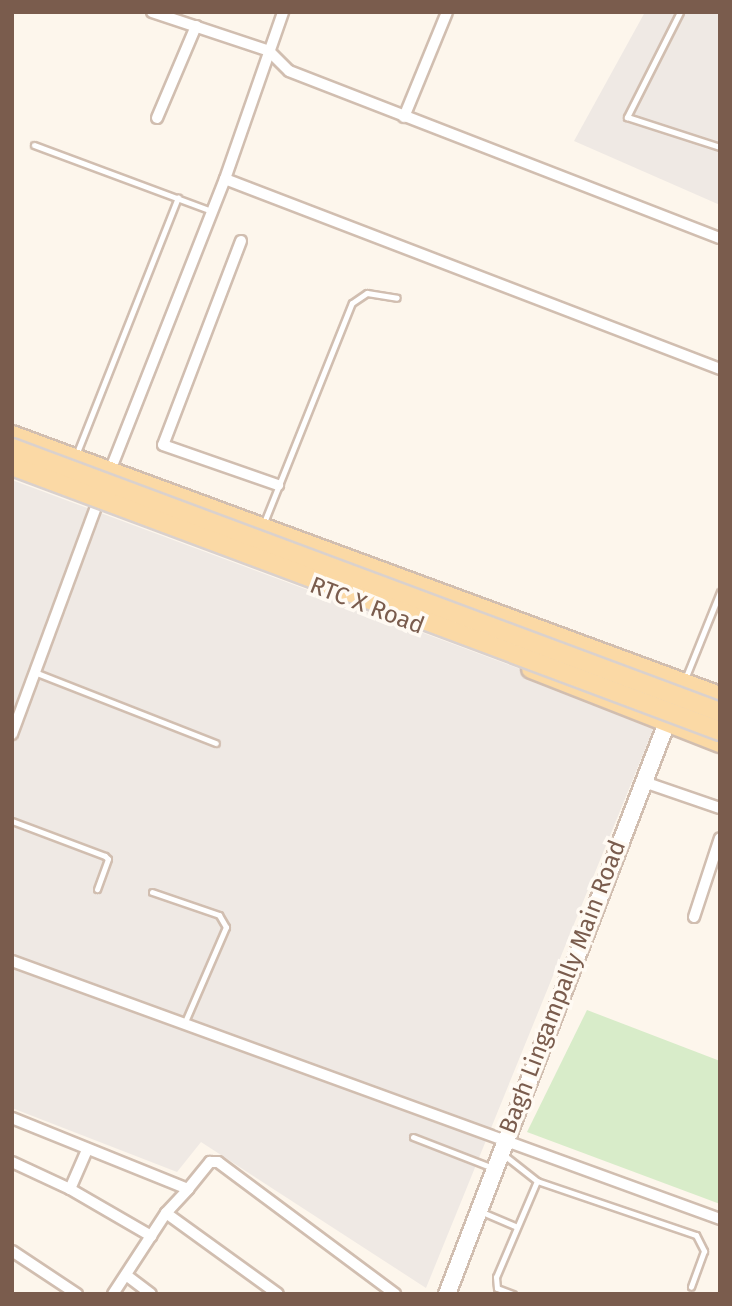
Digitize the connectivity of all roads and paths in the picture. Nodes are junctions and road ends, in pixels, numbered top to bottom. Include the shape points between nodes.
1 (152, 12) edge
2 (283, 12) edge
3 (447, 12) edge
4 (680, 12) edge
5 (196, 26) junction
6 (269, 51) junction
7 (404, 117) junction
8 (157, 118) dead end
9 (34, 145) dead end
10 (720, 147) edge
11 (225, 179) junction
12 (178, 198) junction
13 (212, 211) junction
14 (720, 238) edge
15 (241, 241) dead end
16 (397, 298) dead end
17 (720, 369) edge
18 (12, 435) edge
19 (12, 448) edge
20 (75, 460) junction
21 (12, 466) edge
22 (110, 471) junction
23 (12, 475) edge
24 (278, 485) junction
25 (96, 505) junction
26 (262, 528) junction
27 (720, 592) edge
28 (37, 673) junction
29 (684, 682) junction
30 (720, 696) edge
31 (720, 712) edge
32 (15, 715) edge
33 (667, 722) junction
34 (720, 731) edge
35 (12, 734) edge
36 (216, 743) dead end
37 (720, 743) edge
38 (644, 782) junction
39 (720, 808) edge
40 (12, 821) edge
41 (720, 838) edge
42 (97, 889) dead end
43 (152, 892) dead end
44 (694, 917) dead end
45 (12, 961) edge
46 (184, 1024) junction
47 (12, 1118) edge
48 (413, 1137) dead end
49 (501, 1145) junction
50 (88, 1150) junction
51 (12, 1162) edge
52 (493, 1168) junction
53 (537, 1181) junction
54 (70, 1189) junction
55 (188, 1189) junction
56 (477, 1210) junction
57 (166, 1213) junction
58 (720, 1219) edge
59 (517, 1227) junction
60 (151, 1236) junction
61 (12, 1251) edge
62 (126, 1275) junction
63 (691, 1287) dead end
64 (77, 1294) edge
65 (113, 1294) edge
66 (151, 1294) edge
67 (278, 1294) edge
68 (395, 1294) edge
69 (447, 1294) edge
70 (513, 1294) edge

1 - 5 street
2 - 6 street
3 - 7 street
4 - 10 lane via 627,117
5 - 6 street
5 - 8 street
6 - 7 street via 289,71
6 - 11 street
7 - 14 street
9 - 12 lane
11 - 13 street
11 - 17 street
12 - 13 lane
12 - 20 lane
13 - 22 street
15 - 24 street via 163,445
16 - 24 lane via 368,293 352,303
18 - 20 main road, RTC X Road
19 - 31 main road, bridge
20 - 22 main road, RTC X Road
21 - 34 main road, bridge
22 - 25 street
22 - 26 main road, RTC X Road
23 - 25 main road, RTC X Road
24 - 26 lane
25 - 28 street
25 - 33 main road, RTC X Road
26 - 29 main road, RTC X Road
27 - 29 lane
28 - 32 street
28 - 36 lane
29 - 30 main road, RTC X Road
29 - 33 street, Bagh Lingampally Main Road
32 - 35 street
33 - 37 main road, RTC X Road
33 - 38 street, Bagh Lingampally Main Road
38 - 39 street
38 - 49 street, Bagh Lingampally Main Road
40 - 42 lane via 105,856 108,859
41 - 44 street
43 - 46 lane via 219,915 226,927
45 - 46 street
46 - 49 street
47 - 50 street
48 - 52 lane
49 - 52 street, Bagh Lingampally Main Road
49 - 53 lane
49 - 58 street
50 - 54 street
50 - 55 street
51 - 54 street
52 - 56 street, Bagh Lingampally Main Road
53 - 59 lane
53 - 63 lane via 696,1236 704,1251
54 - 60 street
55 - 57 street
55 - 68 street via 210,1162 218,1162
56 - 59 lane
56 - 69 street, Bagh Lingampally Main Road
57 - 60 street
57 - 67 street
59 - 70 lane via 496,1283
60 - 62 street
61 - 64 street
62 - 65 street
62 - 66 street

